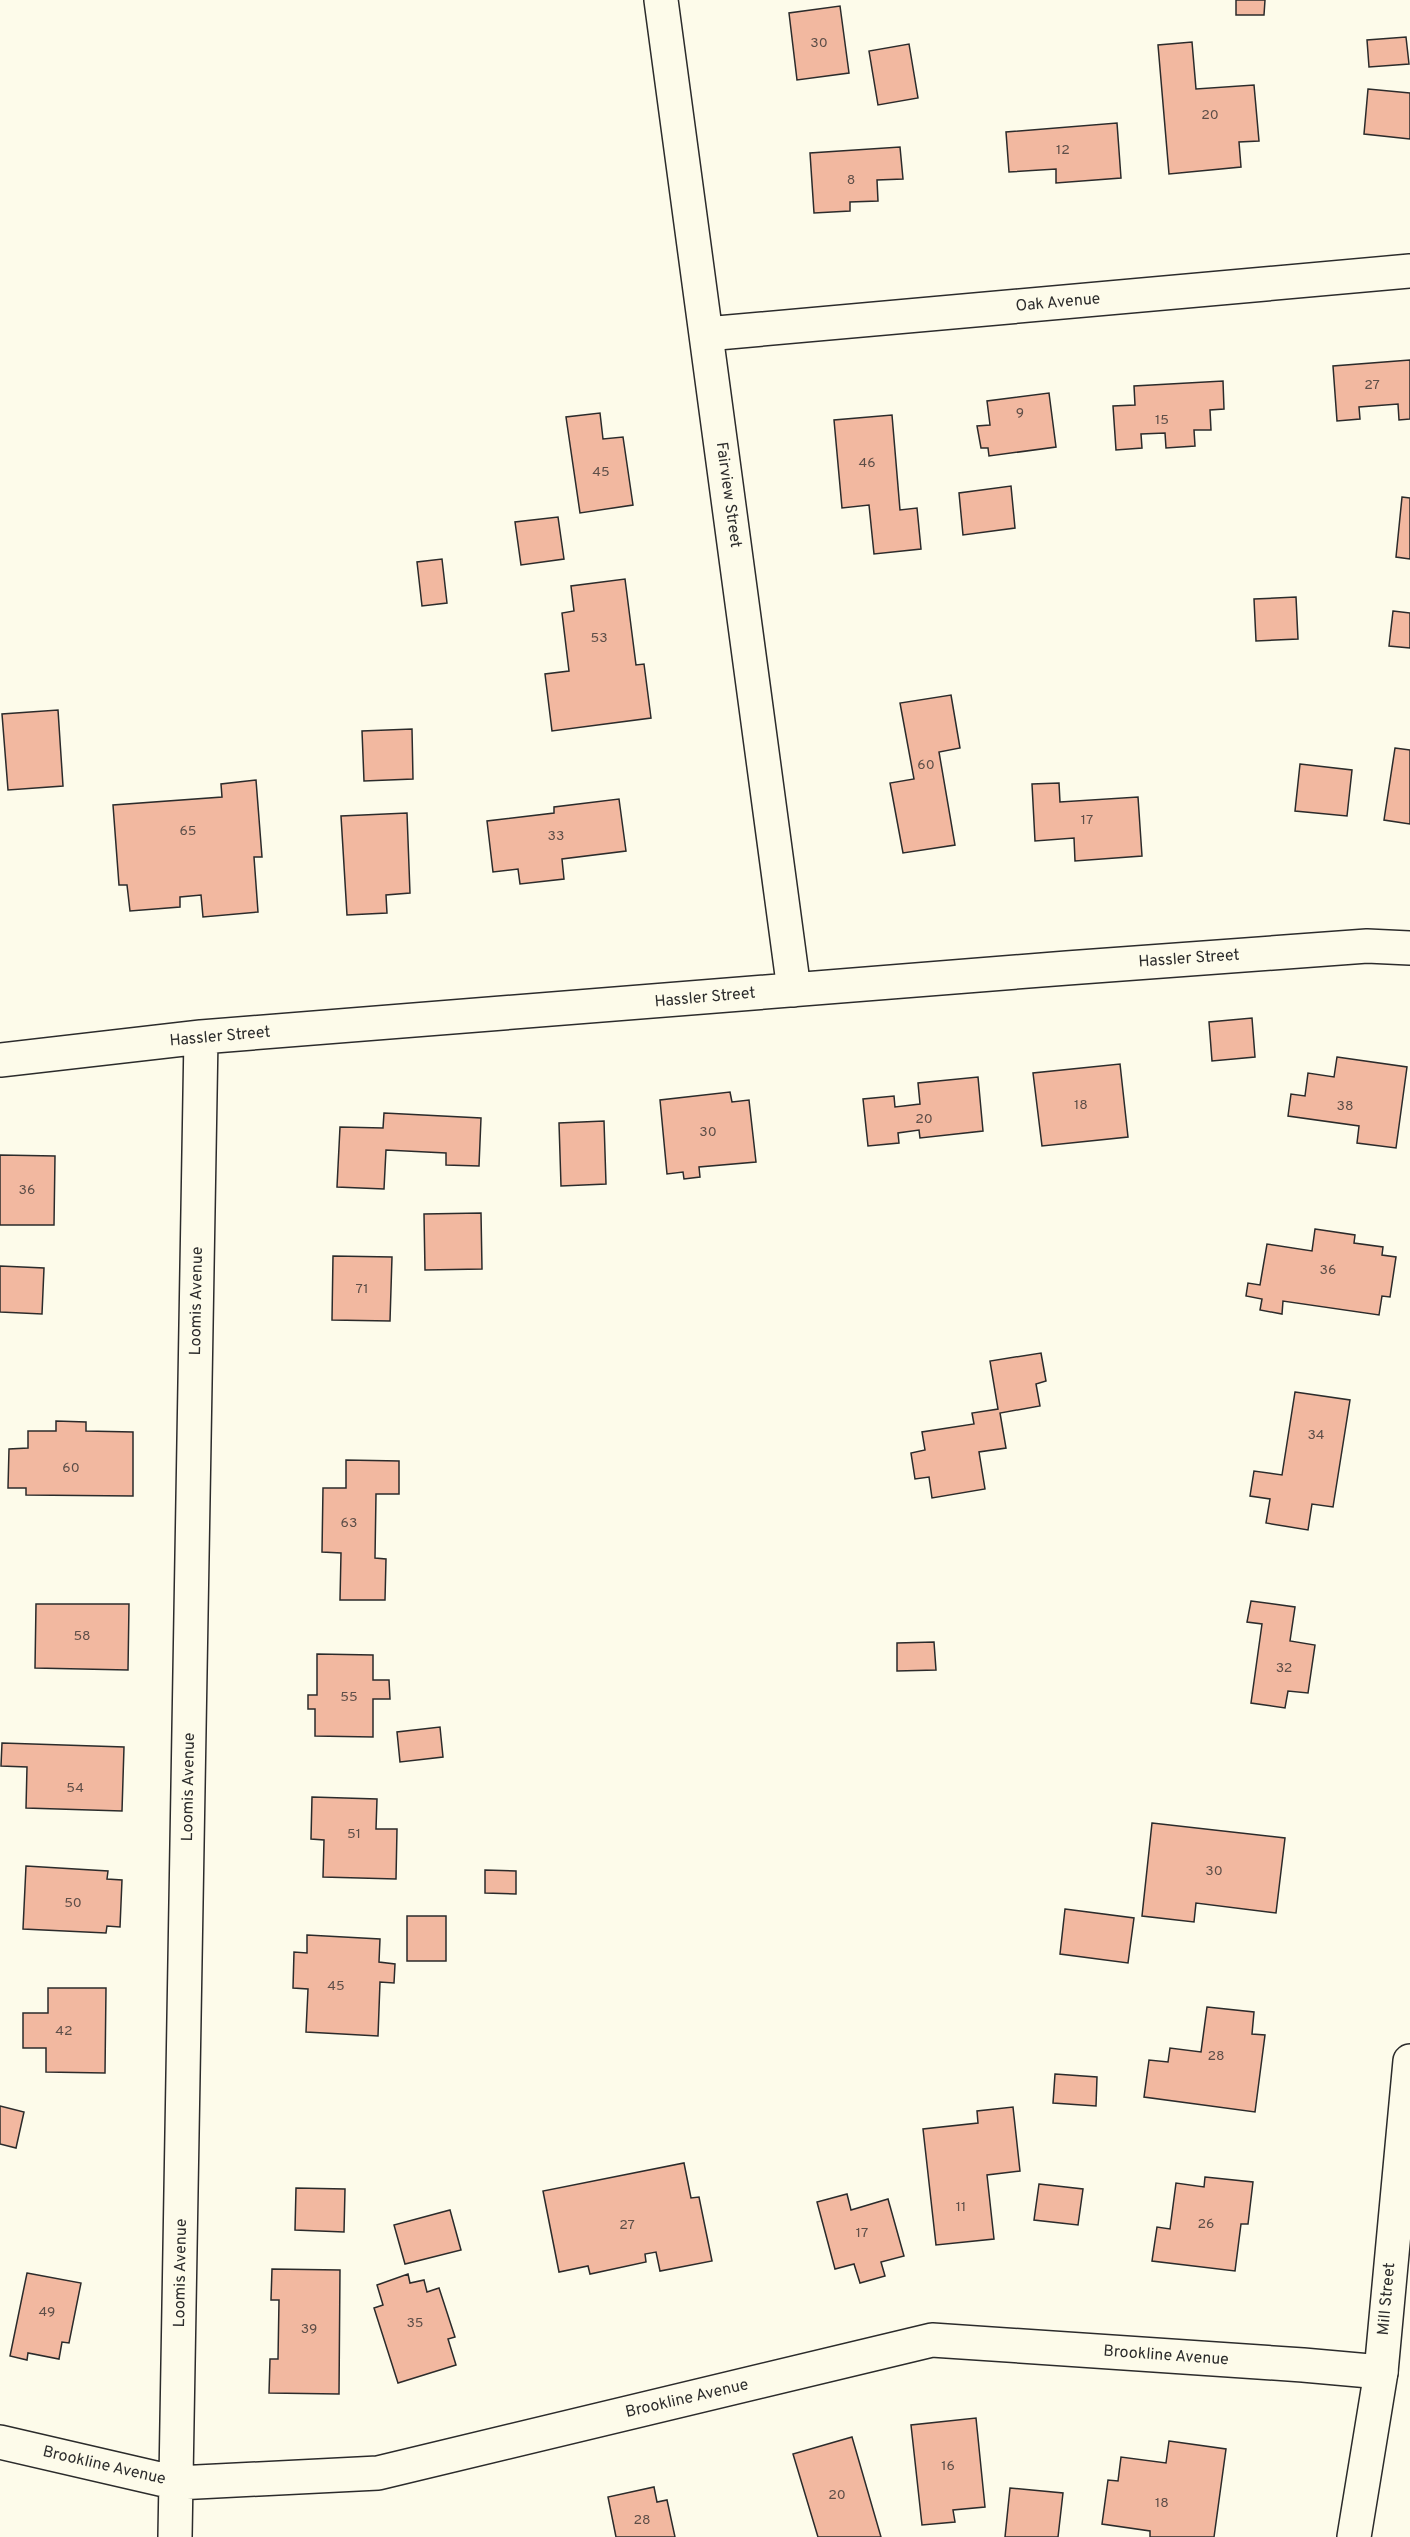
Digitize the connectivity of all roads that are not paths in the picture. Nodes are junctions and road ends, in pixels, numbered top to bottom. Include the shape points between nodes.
1 (661, 0) edge
2 (1410, 271) edge
3 (706, 334) junction
4 (1410, 948) edge
5 (794, 990) junction
6 (201, 1037) junction
7 (0, 1060) edge
8 (1410, 2061) edge
9 (1381, 2372) junction
10 (0, 2442) edge
11 (177, 2484) junction
12 (175, 2537) edge
13 (1354, 2537) edge

1 - 3 street, Fairview Street
2 - 3 street, Oak Avenue
3 - 5 street, Fairview Street
4 - 5 street, Hassler Street via 1356,947
5 - 6 street, Hassler Street
6 - 7 street, Hassler Street
6 - 11 street, Loomis Avenue
8 - 9 street, Mill Street
9 - 11 street, Brookline Avenue via 932,2340 378,2473
9 - 13 street, Mill Street
10 - 11 street, Brookline Avenue
11 - 12 street, Loomis Avenue

